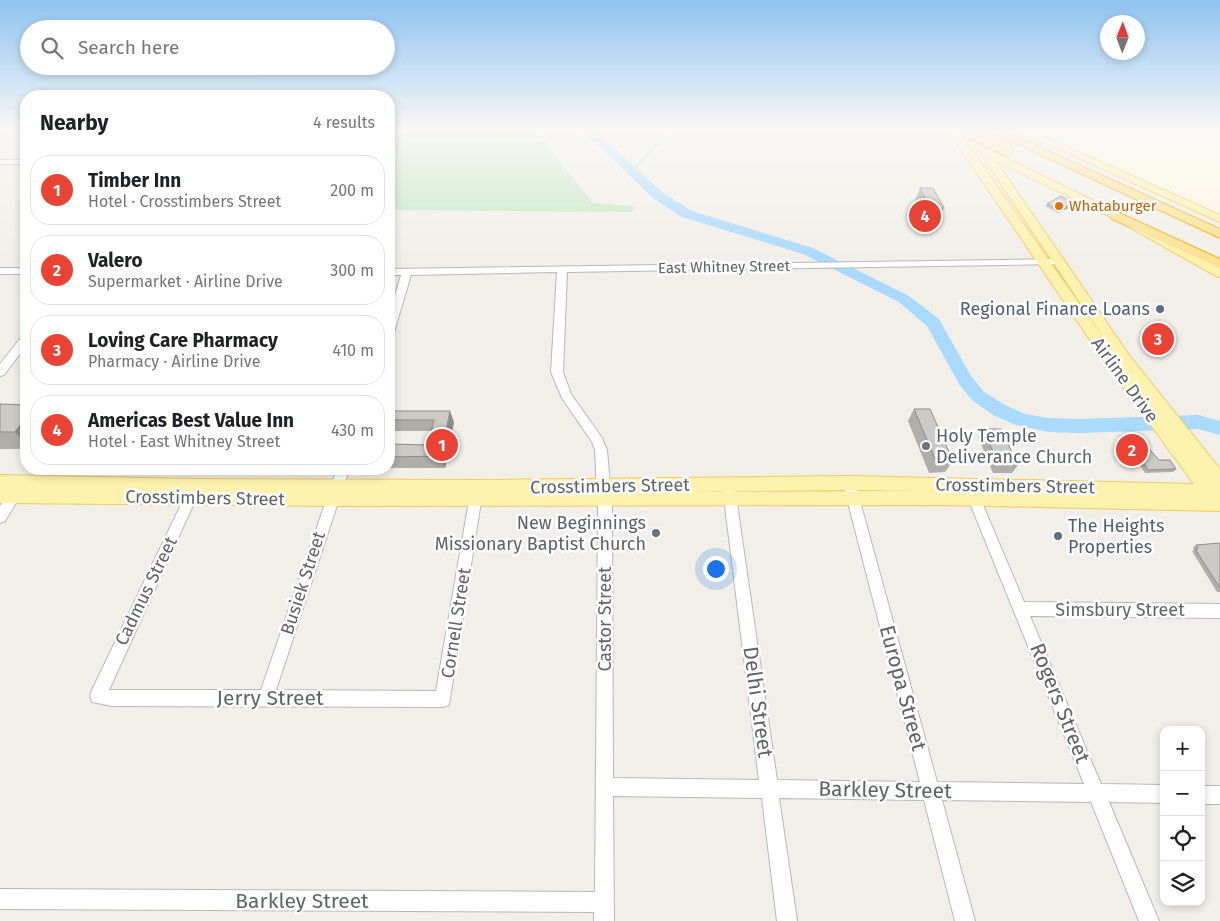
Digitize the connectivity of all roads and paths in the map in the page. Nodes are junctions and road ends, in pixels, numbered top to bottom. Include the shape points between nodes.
1 (979, 172) edge
2 (997, 172) edge
3 (1004, 172) edge
4 (1015, 172) edge
5 (1057, 172) edge
6 (1062, 172) edge
7 (1066, 172) edge
8 (1114, 172) edge
9 (1031, 174) joint
10 (1002, 179) junction
11 (1141, 184) junction
12 (1118, 202) dead end
13 (1116, 216) junction
14 (1220, 219) edge
15 (1017, 223) junction
16 (1033, 223) junction
17 (1220, 227) edge
18 (1182, 231) joint
19 (1220, 234) edge
20 (1220, 241) edge
21 (1220, 249) edge
22 (1220, 253) edge
23 (1044, 262) junction
24 (1060, 262) junction
25 (1220, 264) edge
26 (562, 270) junction
27 (0, 271) edge
28 (20, 271) edge
29 (395, 272) edge
30 (407, 272) junction
31 (1220, 273) edge
32 (395, 312) edge
33 (20, 347) edge
34 (1108, 358) junction
35 (1124, 358) junction
36 (0, 372) edge
37 (1179, 441) junction
38 (341, 475) edge
39 (0, 482) edge
40 (13, 491) edge
41 (729, 491) junction
42 (851, 491) junction
43 (193, 492) junction
44 (334, 492) junction
45 (972, 492) junction
46 (477, 493) junction
47 (604, 493) junction
48 (1218, 494) edge
49 (0, 517) edge
50 (1021, 609) junction
51 (1220, 611) edge
52 (98, 696) joint
53 (266, 698) junction
54 (443, 699) joint
55 (606, 787) junction
56 (770, 788) junction
57 (930, 790) junction
58 (1096, 792) junction
59 (1160, 794) edge
60 (1205, 795) edge
61 (1220, 795) edge
62 (0, 899) edge
63 (604, 912) edge
64 (787, 921) edge
65 (965, 921) edge
66 (1149, 921) edge

1 - 15 main road, Airline Drive
2 - 10 main road, Airline Drive
3 - 10 main road via 1001,173
4 - 9 main road
5 - 12 highway
6 - 20 highway
7 - 19 highway
8 - 11 main road
9 - 13 main road
10 - 16 main road, Airline Drive
11 - 14 main road
11 - 17 highway
13 - 25 highway
13 - 31 main road
15 - 16 main road
15 - 23 main road, Airline Drive
16 - 24 main road, Airline Drive
18 - 21 highway
18 - 22 highway
23 - 24 street, East Whitney Street
23 - 26 street, East Whitney Street
23 - 34 main road, Airline Drive
24 - 35 main road, Airline Drive
26 - 30 street, East Whitney Street
26 - 47 street, Castor Street via 557,372 566,395 598,442
27 - 28 street
29 - 30 street, East Whitney Street
30 - 32 street
33 - 36 street
34 - 35 main road
34 - 37 main road, Airline Drive
35 - 37 main road, Airline Drive via 1157,400
37 - 48 main road, Airline Drive
38 - 44 street, Busiek Street
39 - 40 main road, Crosstimbers Street
40 - 43 main road, Crosstimbers Street
40 - 49 street
41 - 42 main road, Crosstimbers Street
41 - 47 main road, Crosstimbers Street
41 - 56 street, Delhi Street
42 - 45 main road, Crosstimbers Street
42 - 57 street, Europa Street
43 - 44 main road, Crosstimbers Street
43 - 52 street, Cadmus Street
44 - 46 main road, Crosstimbers Street
44 - 53 street, Busiek Street
45 - 48 main road, Crosstimbers Street
45 - 50 street, Rogers Street
46 - 47 main road, Crosstimbers Street
46 - 54 street, Cornell Street
47 - 55 street, Castor Street
50 - 51 street, Simsbury Street
50 - 58 street, Rogers Street
52 - 53 street, Jerry Street
53 - 54 street, Jerry Street
55 - 56 street, Barkley Street
55 - 63 street, Castor Street
56 - 57 street, Barkley Street
56 - 64 street, Delhi Street
57 - 58 street, Barkley Street
57 - 65 street, Europa Street
58 - 59 street, Barkley Street
58 - 66 street, Rogers Street
60 - 61 street
62 - 63 street, Barkley Street

